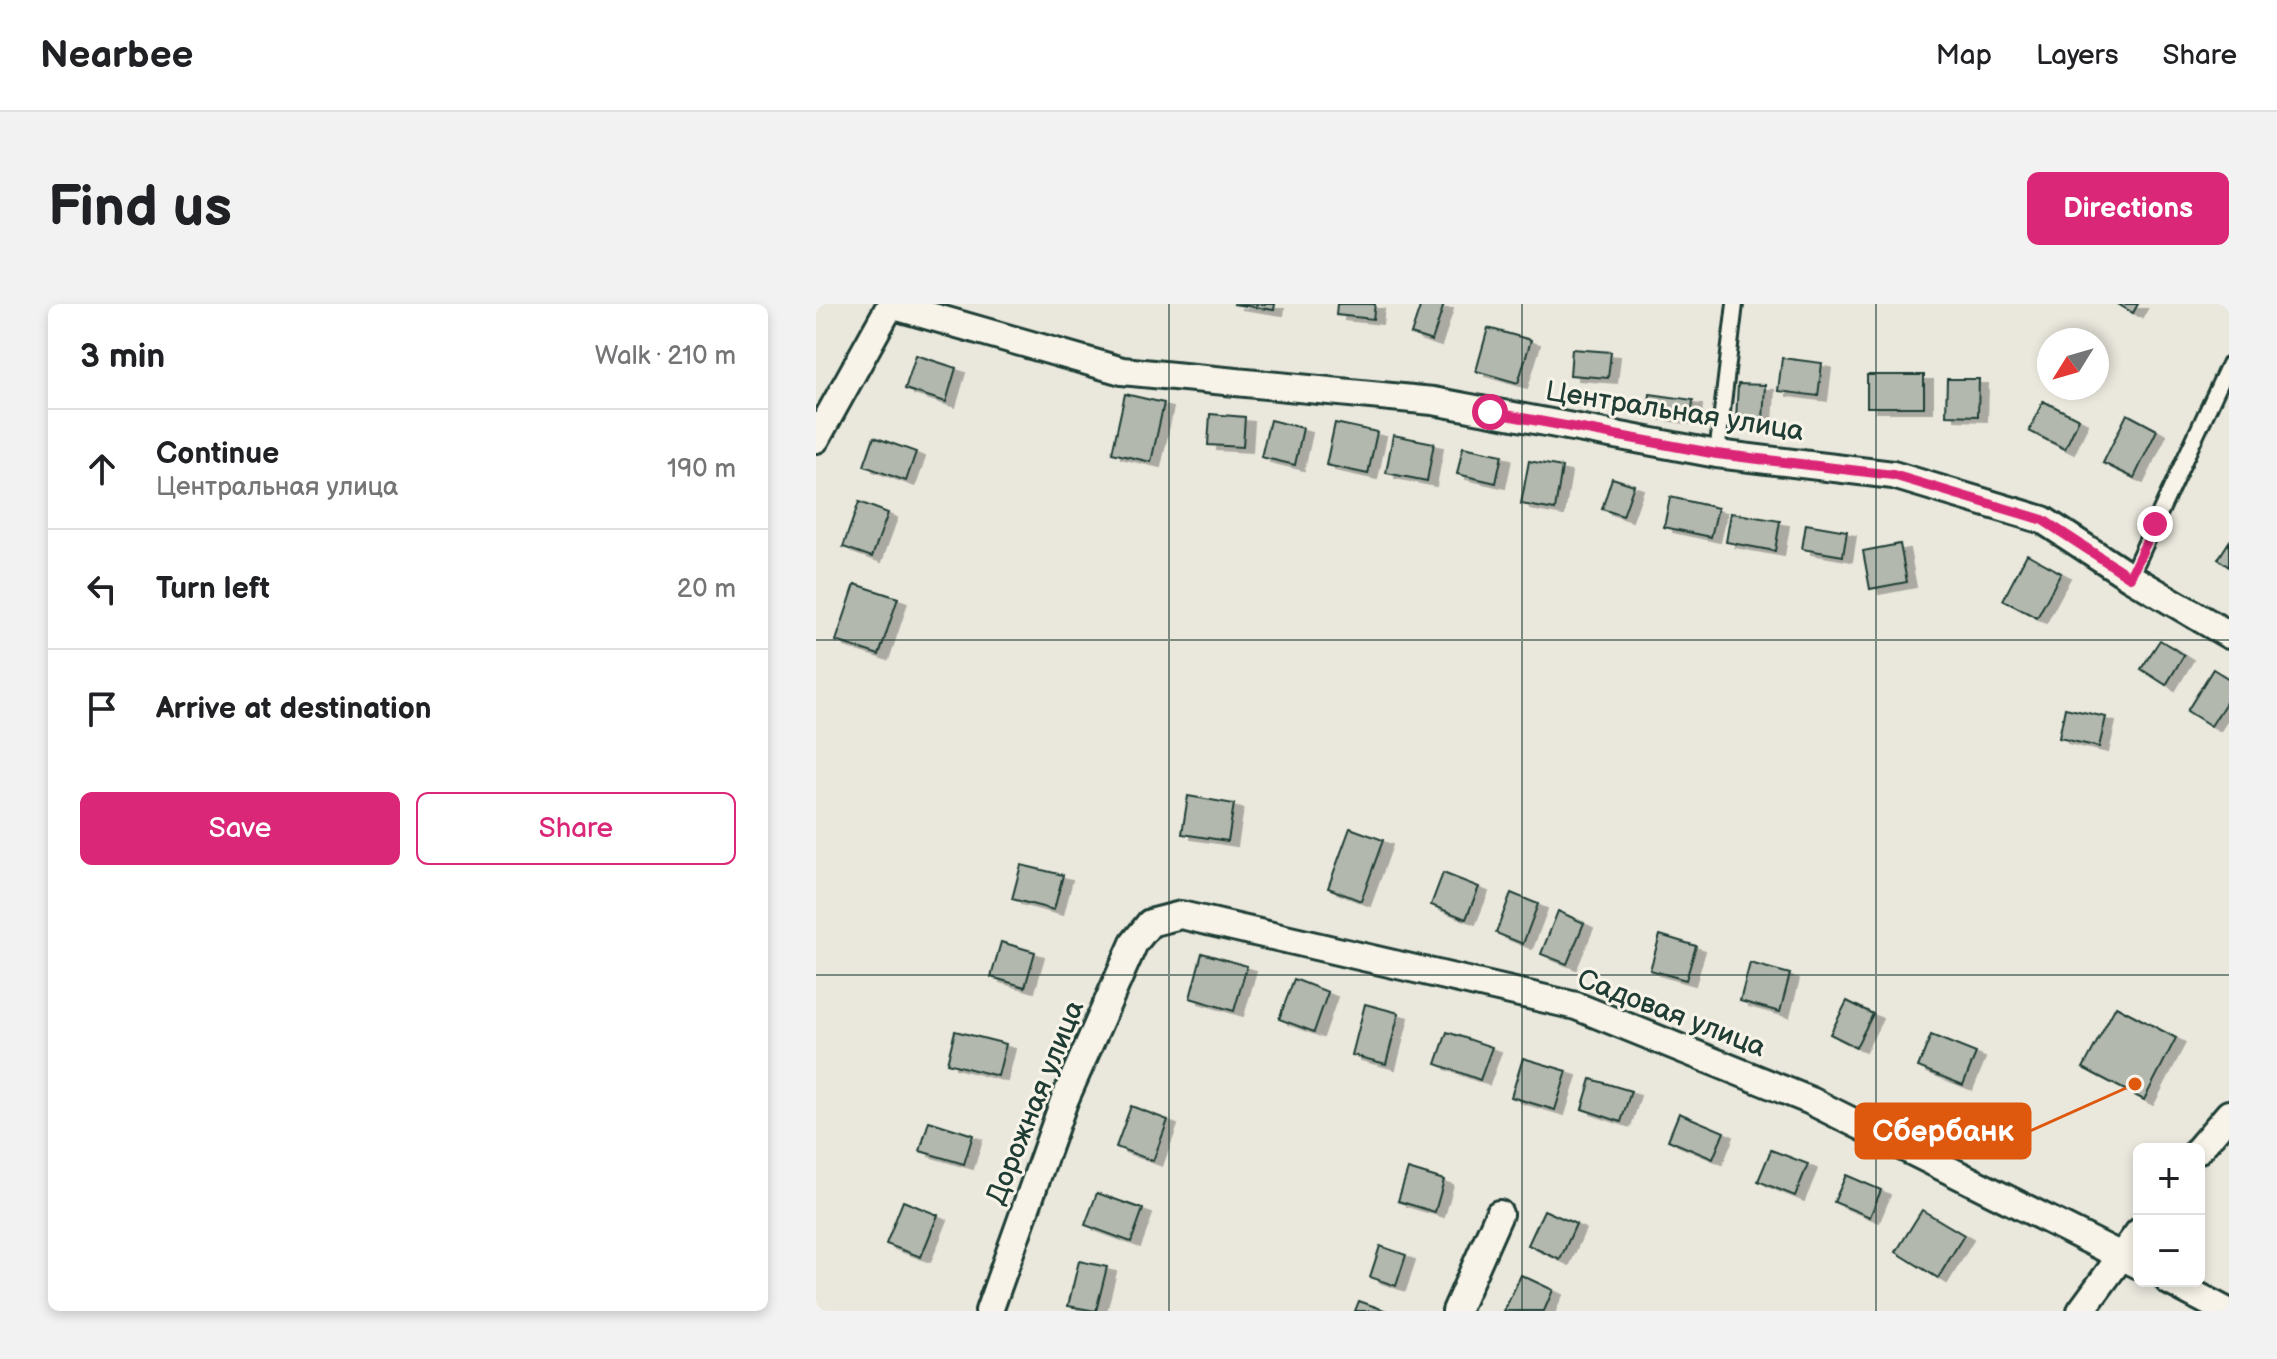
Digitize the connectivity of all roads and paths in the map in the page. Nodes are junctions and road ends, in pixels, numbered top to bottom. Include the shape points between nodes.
1 (891, 304) edge
2 (1735, 304) edge
3 (2229, 364) edge
4 (816, 439) edge
5 (1717, 454) junction
6 (2130, 577) junction
7 (2229, 635) edge
8 (1150, 923) joint
9 (2229, 1114) edge
10 (2204, 1143) edge
11 (1499, 1214) dead end
12 (2130, 1261) edge
13 (2180, 1287) edge
14 (989, 1311) edge
15 (1456, 1311) edge
16 (2081, 1311) edge
17 (2226, 1311) edge

1 - 4 street
1 - 5 street, Центральная улица via 1122,371 1433,401
2 - 5 lane
3 - 6 lane
5 - 6 street, Центральная улица via 1893,475 2043,520
6 - 7 street, Центральная улица
8 - 12 street, Садовая улица via 1181,915 1576,1006 1811,1101
8 - 14 street, Дорожная улица via 1134,943 1064,1101
9 - 10 street
11 - 15 street
12 - 16 street
13 - 17 street

